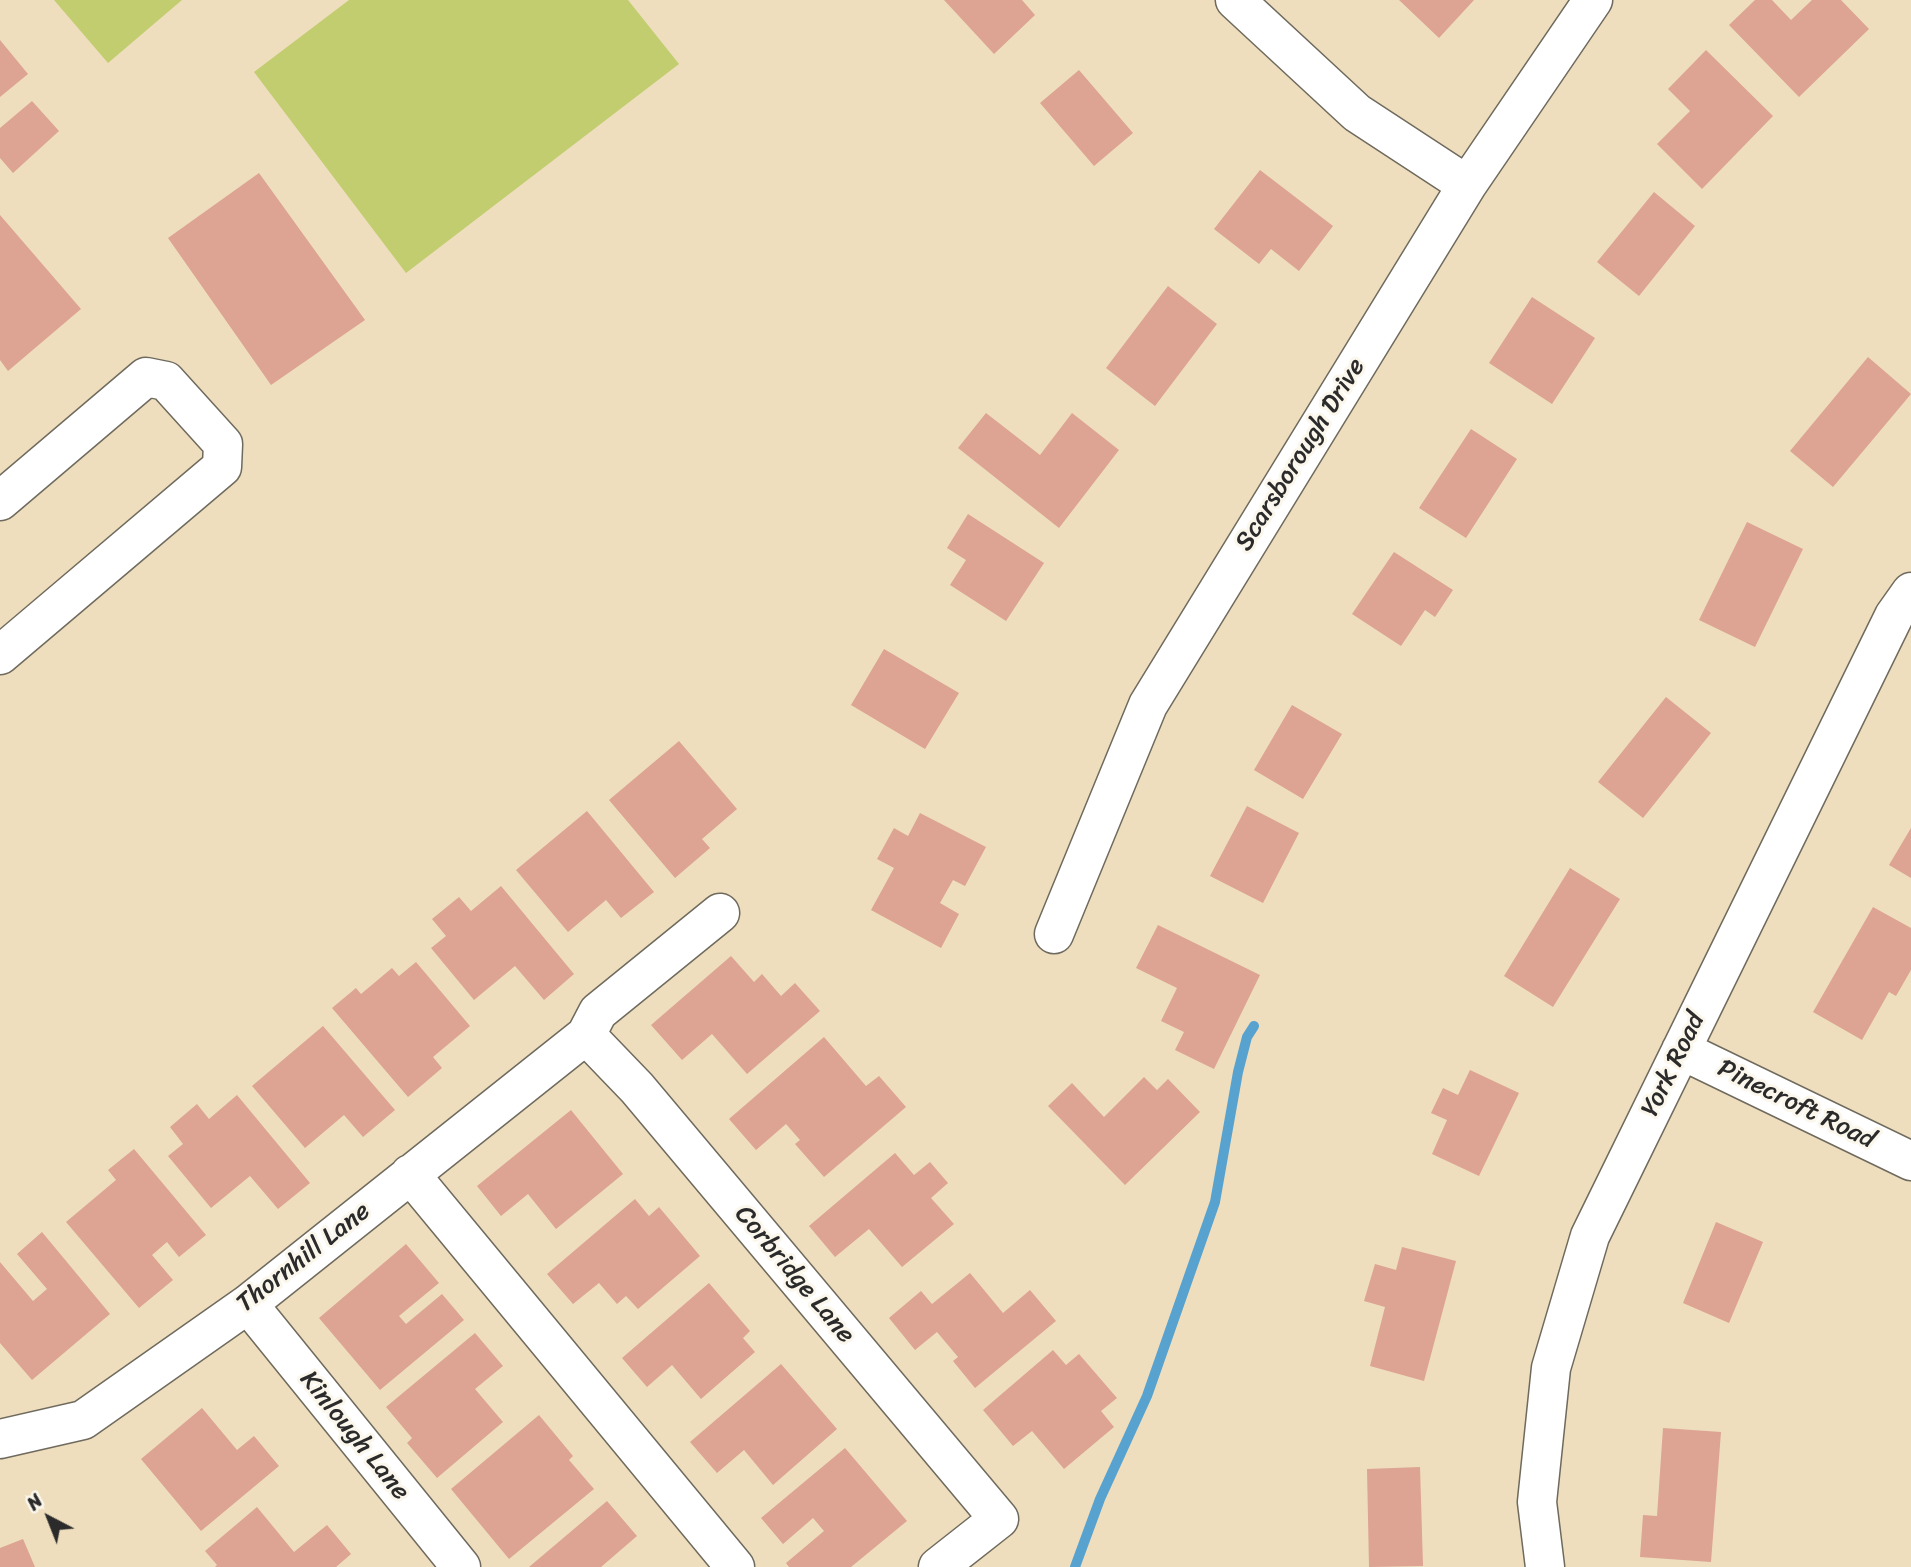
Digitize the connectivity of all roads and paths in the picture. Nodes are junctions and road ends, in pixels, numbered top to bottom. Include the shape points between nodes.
1 (1235, 0) edge
2 (1593, 0) edge
3 (1467, 185) junction
4 (0, 501) edge
5 (1911, 592) edge
6 (0, 655) edge
7 (720, 913) dead end
8 (1054, 934) dead end
9 (586, 1035) junction
10 (1681, 1050) junction
11 (1911, 1161) edge
12 (410, 1174) junction
13 (248, 1304) junction
14 (0, 1439) edge
15 (461, 1567) edge
16 (735, 1567) edge
17 (938, 1567) edge
18 (1545, 1567) edge

1 - 3 street via 1357,113
2 - 3 street, Scarsborough Drive
3 - 8 street, Scarsborough Drive via 1148,705
4 - 6 street via 146,377 166,381 223,444 222,467
5 - 10 street, York Road via 1894,615
7 - 9 street, Thornhill Lane via 598,1012
9 - 12 street, Thornhill Lane
9 - 17 street, Corbridge Lane via 637,1088 999,1519
10 - 11 street, Pinecroft Road
10 - 18 street, York Road via 1590,1236 1552,1368 1537,1502
12 - 13 street, Thornhill Lane
12 - 16 street
13 - 14 street, Thornhill Lane via 83,1420
13 - 15 street, Kinlough Lane

